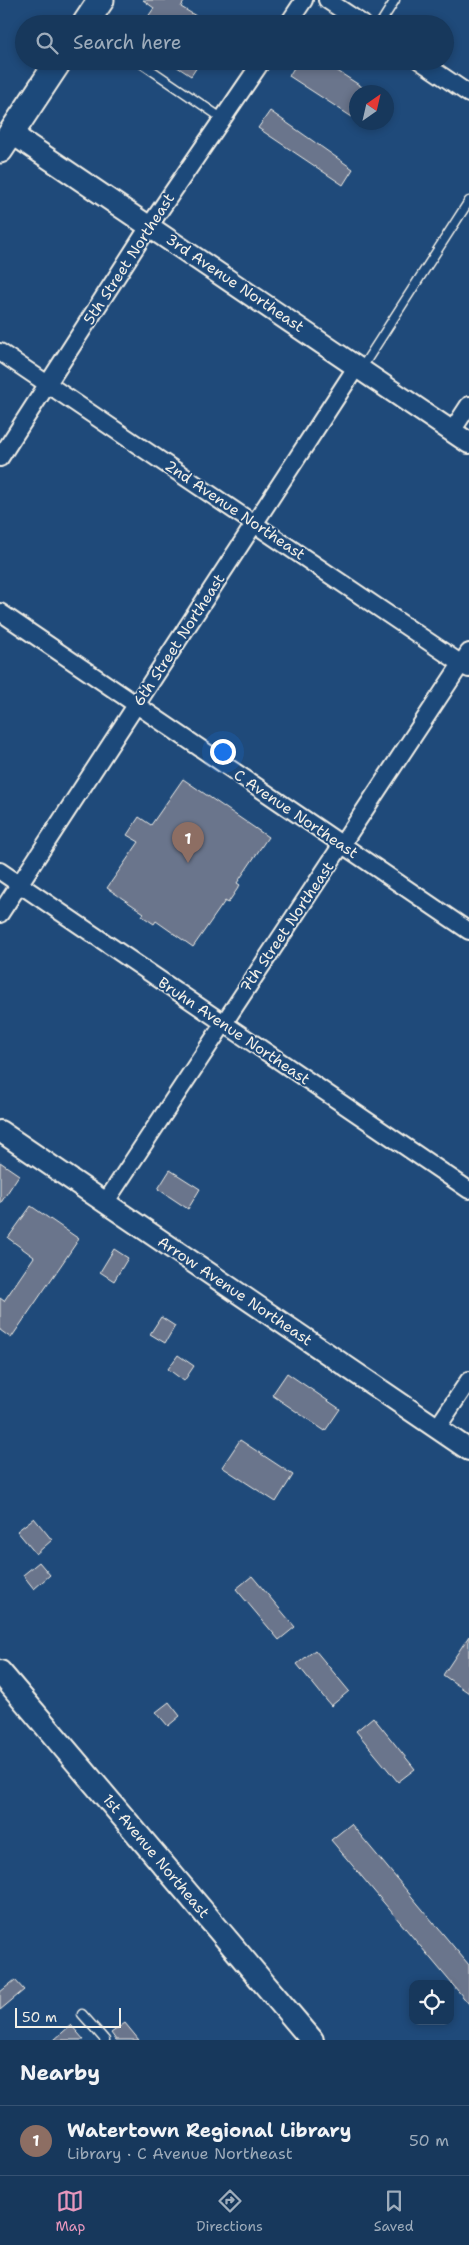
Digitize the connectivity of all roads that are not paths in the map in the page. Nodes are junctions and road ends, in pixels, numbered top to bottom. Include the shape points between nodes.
1 (101, 0) edge
2 (304, 0) edge
3 (395, 0) edge
4 (334, 2) edge
5 (91, 15) edge
6 (294, 15) edge
7 (351, 15) edge
8 (386, 15) edge
9 (52, 70) edge
10 (151, 70) edge
11 (256, 70) edge
12 (433, 70) edge
13 (469, 94) edge
14 (223, 119) junction
15 (4, 136) edge
16 (469, 201) edge
17 (150, 226) junction
18 (0, 352) edge
19 (359, 367) junction
20 (48, 384) junction
21 (469, 406) edge
22 (452, 431) junction
23 (469, 443) edge
24 (0, 458) edge
25 (254, 523) junction
26 (0, 612) edge
27 (466, 662) edge
28 (136, 706) junction
29 (342, 845) junction
30 (0, 871) edge
31 (20, 884) junction
32 (0, 914) edge
33 (469, 931) edge
34 (224, 1024) junction
35 (0, 1131) edge
36 (469, 1190) edge
37 (105, 1203) junction
38 (469, 1380) edge
39 (437, 1428) junction
40 (469, 1450) edge
41 (0, 1672) edge
42 (82, 2014) dead end
43 (105, 2040) edge
44 (312, 2040) edge

1 - 5 main road
2 - 6 street
3 - 8 lane
4 - 7 street
9 - 15 main road
10 - 14 lane
11 - 14 street, 5th Street Northeast
12 - 13 street
14 - 17 street, 5th Street Northeast
15 - 17 street, 3rd Avenue Northeast
16 - 19 lane
17 - 19 street, 3rd Avenue Northeast
17 - 20 street, 5th Street Northeast
18 - 20 street, 2nd Avenue Northeast
19 - 22 street, 3rd Avenue Northeast
19 - 25 street, 6th Street Northeast
20 - 24 street, 5th Street Northeast
20 - 25 street, 2nd Avenue Northeast
21 - 22 street
22 - 23 street, 3rd Avenue Northeast
25 - 27 street, 2nd Avenue Northeast
25 - 28 street, 6th Street Northeast
26 - 28 street, C Avenue Northeast
27 - 29 street, 7th Street Northeast
28 - 29 street, C Avenue Northeast
28 - 31 street, 6th Street Northeast
29 - 33 street, C Avenue Northeast
29 - 34 street, 7th Street Northeast
30 - 31 street, Bruhn Avenue Northeast
31 - 32 street, 6th Street Northeast
31 - 34 street, Bruhn Avenue Northeast
34 - 36 street, Bruhn Avenue Northeast
34 - 37 street, 7th Street Northeast
35 - 37 street, Arrow Avenue Northeast
37 - 39 street, Arrow Avenue Northeast
38 - 39 street
39 - 40 street, Arrow Avenue Northeast
41 - 44 main road, 1st Avenue Northeast
42 - 43 lane

